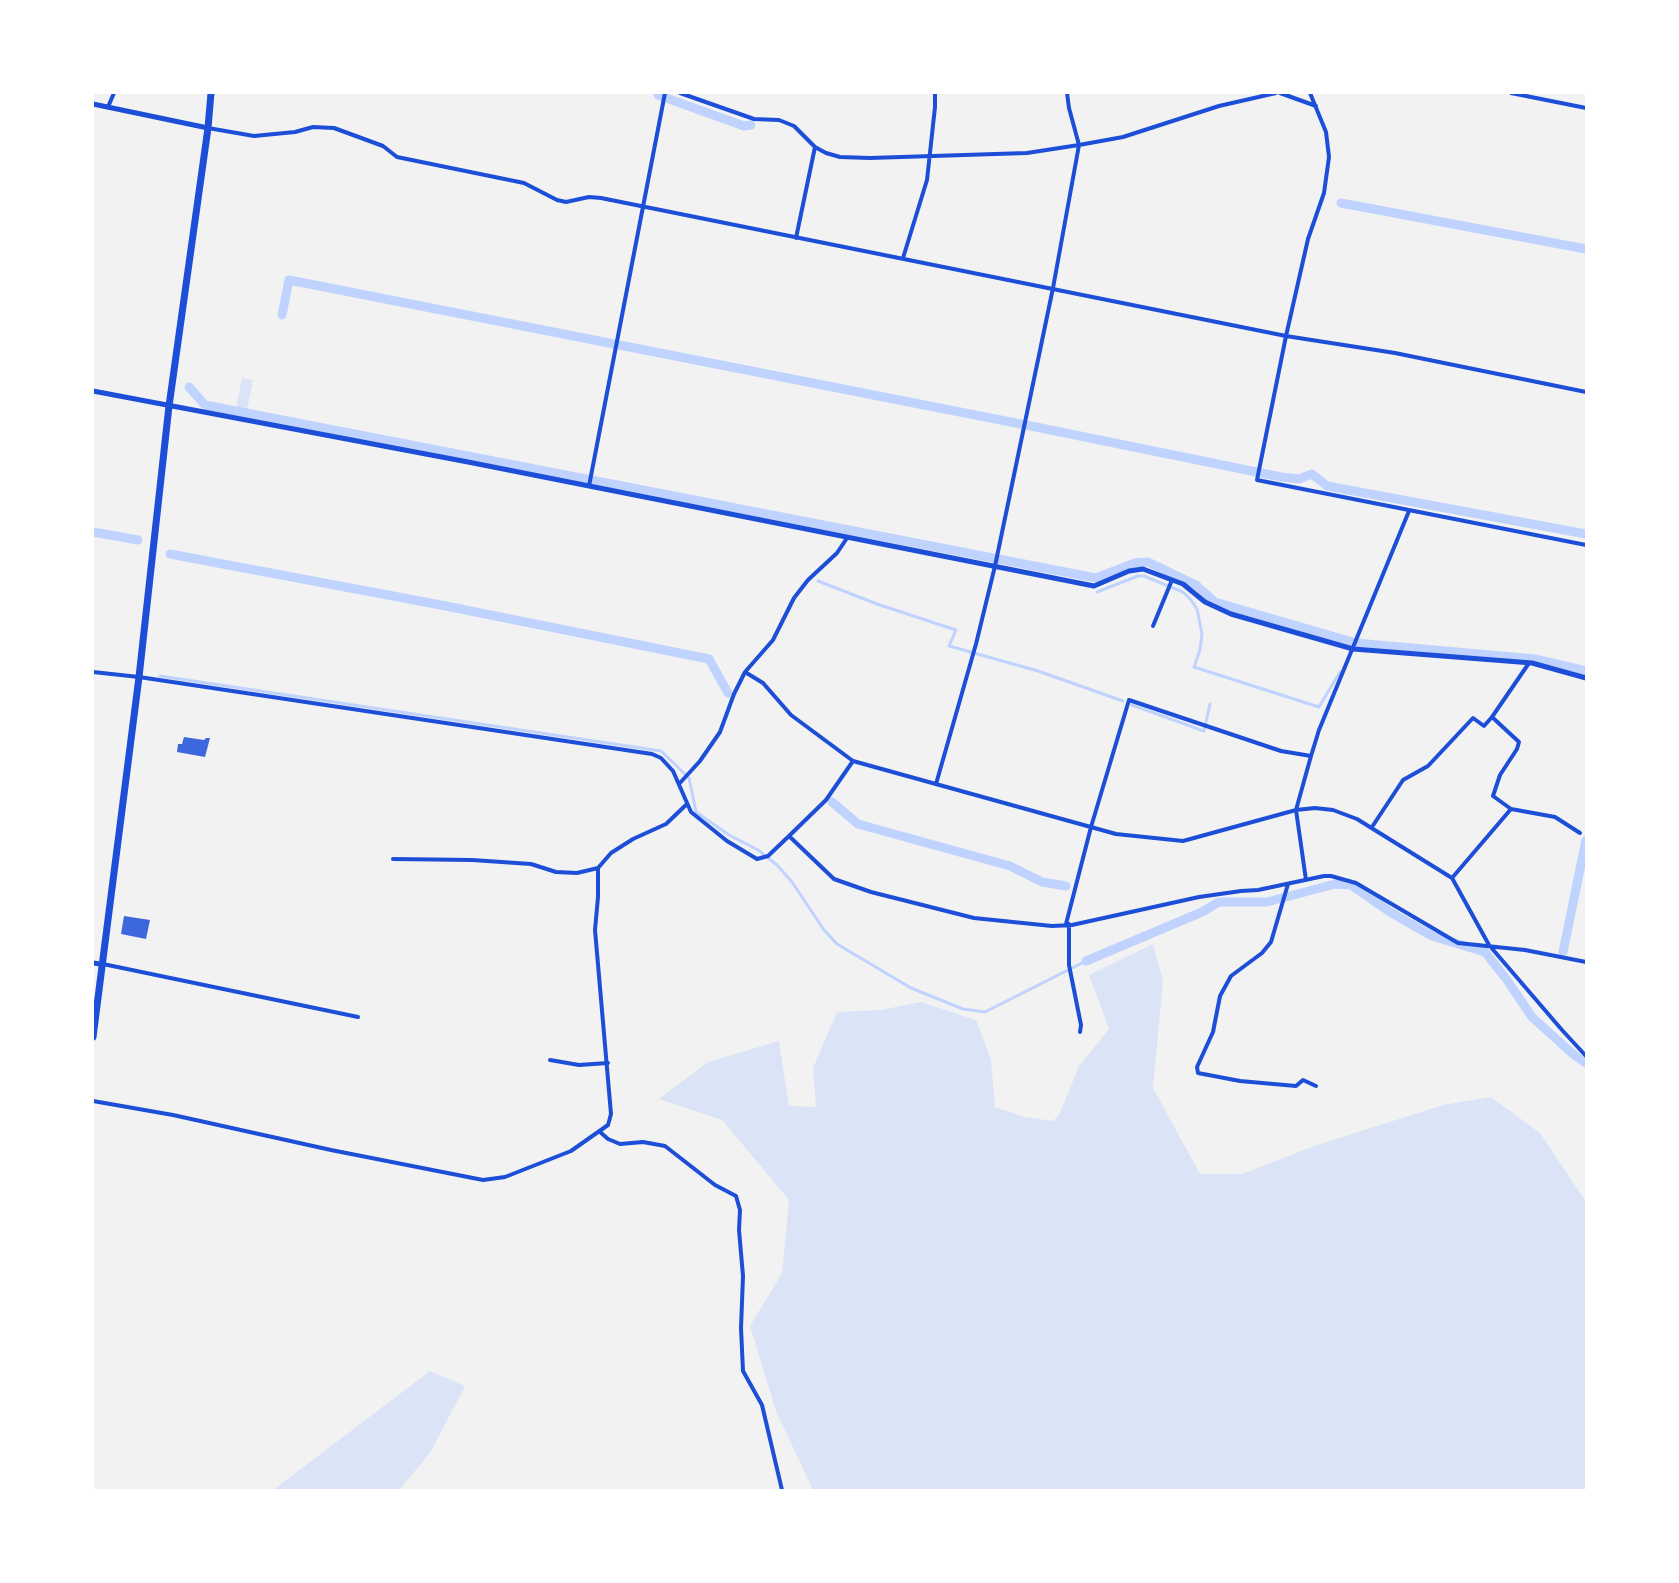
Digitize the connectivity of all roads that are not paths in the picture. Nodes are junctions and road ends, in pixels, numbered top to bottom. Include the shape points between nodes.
1 (114, 93) edge
2 (211, 93) edge
3 (665, 93) edge
4 (680, 93) edge
5 (935, 93) edge
6 (1067, 93) edge
7 (1278, 93) edge
8 (1310, 93) edge
9 (1511, 93) edge
10 (93, 104) edge
11 (1317, 106) junction
12 (108, 107) junction
13 (1586, 108) edge
14 (208, 128) junction
15 (1079, 145) junction
16 (815, 147) junction
17 (930, 154) junction
18 (642, 206) junction
19 (796, 238) junction
20 (903, 258) junction
21 (1053, 288) junction
22 (1286, 336) junction
23 (93, 391) edge
24 (1586, 391) edge
25 (169, 406) junction
26 (589, 486) junction
27 (1409, 511) junction
28 (848, 538) junction
29 (1586, 544) edge
30 (995, 566) junction
31 (1172, 579) junction
32 (1153, 626) dead end
33 (1353, 649) junction
34 (1529, 663) junction
35 (93, 672) edge
36 (746, 672) junction
37 (139, 677) junction
38 (1586, 678) edge
39 (1492, 717) junction
40 (1311, 756) junction
41 (853, 761) junction
42 (679, 784) junction
43 (936, 784) junction
44 (687, 804) junction
45 (1511, 809) junction
46 (1296, 810) junction
47 (1091, 827) junction
48 (1372, 827) junction
49 (1580, 833) dead end
50 (789, 836) junction
51 (393, 859) dead end
52 (598, 868) junction
53 (1452, 878) junction
54 (1306, 880) junction
55 (1288, 884) junction
56 (1068, 924) junction
57 (1489, 945) junction
58 (1586, 962) edge
59 (97, 964) edge
60 (358, 1017) dead end
61 (1080, 1032) dead end
62 (93, 1037) edge
63 (1586, 1056) edge
64 (550, 1060) dead end
65 (608, 1063) junction
66 (1316, 1086) dead end
67 (93, 1101) edge
68 (599, 1131) junction
69 (782, 1490) edge

1 - 12 street
2 - 14 highway
3 - 18 street
4 - 16 street via 753,119 779,120 794,126
5 - 17 street
6 - 15 street
7 - 11 street
7 - 15 street via 1218,106 1123,137
8 - 11 street
9 - 13 street
10 - 12 street
11 - 22 street via 1329,157 1324,193 1308,239
12 - 14 street
14 - 18 street via 254,136 313,127 334,128 384,146 397,157 524,183 557,200 590,197
14 - 25 highway
15 - 17 street via 1027,153
15 - 21 street
16 - 17 street via 840,157
16 - 19 street
17 - 20 street via 927,180
18 - 19 street
18 - 26 street
19 - 20 street
20 - 21 street
21 - 22 street
21 - 30 street
22 - 24 street
22 - 27 street via 1257,480
23 - 25 street
25 - 26 street
25 - 37 highway
26 - 28 street
27 - 29 street
27 - 33 street
28 - 30 street
28 - 36 street via 794,598 773,640
30 - 31 street via 1094,586 1143,569
30 - 43 street
31 - 32 street
31 - 33 street via 1231,614
33 - 34 street
33 - 40 street
34 - 38 street
34 - 39 street
35 - 37 street
36 - 41 street via 763,683 791,715
36 - 42 street via 720,732
37 - 42 street via 652,754 673,771
37 - 59 highway
39 - 45 street via 1519,742 1493,796
39 - 48 street via 1484,726 1473,718 1428,766 1403,780
40 - 46 street
40 - 47 street via 1281,751 1129,700
41 - 43 street
41 - 50 street via 826,800
42 - 44 street
43 - 47 street
44 - 50 street via 695,816 757,859 768,855
44 - 52 street via 666,824 611,853
45 - 49 street via 1555,817
45 - 53 street
46 - 47 street via 1183,841 1116,834
46 - 48 street via 1333,810
46 - 54 street
47 - 56 street
48 - 53 street
50 - 56 street via 834,879 871,892 974,918 1052,926
51 - 52 street via 531,864 556,872 577,873
52 - 65 street via 595,930
53 - 57 street
54 - 55 street
54 - 57 street via 1331,876 1356,884 1458,943
55 - 56 street via 1199,897
55 - 66 street via 1271,942 1231,976 1220,996 1213,1032 1197,1067 1198,1073 1214,1077 1296,1086 1303,1080
56 - 61 street via 1069,965
57 - 58 street
57 - 63 street
59 - 60 street
59 - 62 highway
64 - 65 street via 579,1065
65 - 68 street via 611,1114 608,1125
67 - 68 street via 483,1180 505,1177 571,1151
68 - 69 street via 620,1144 643,1142 665,1146 715,1185 736,1196 743,1276 743,1371 762,1405

